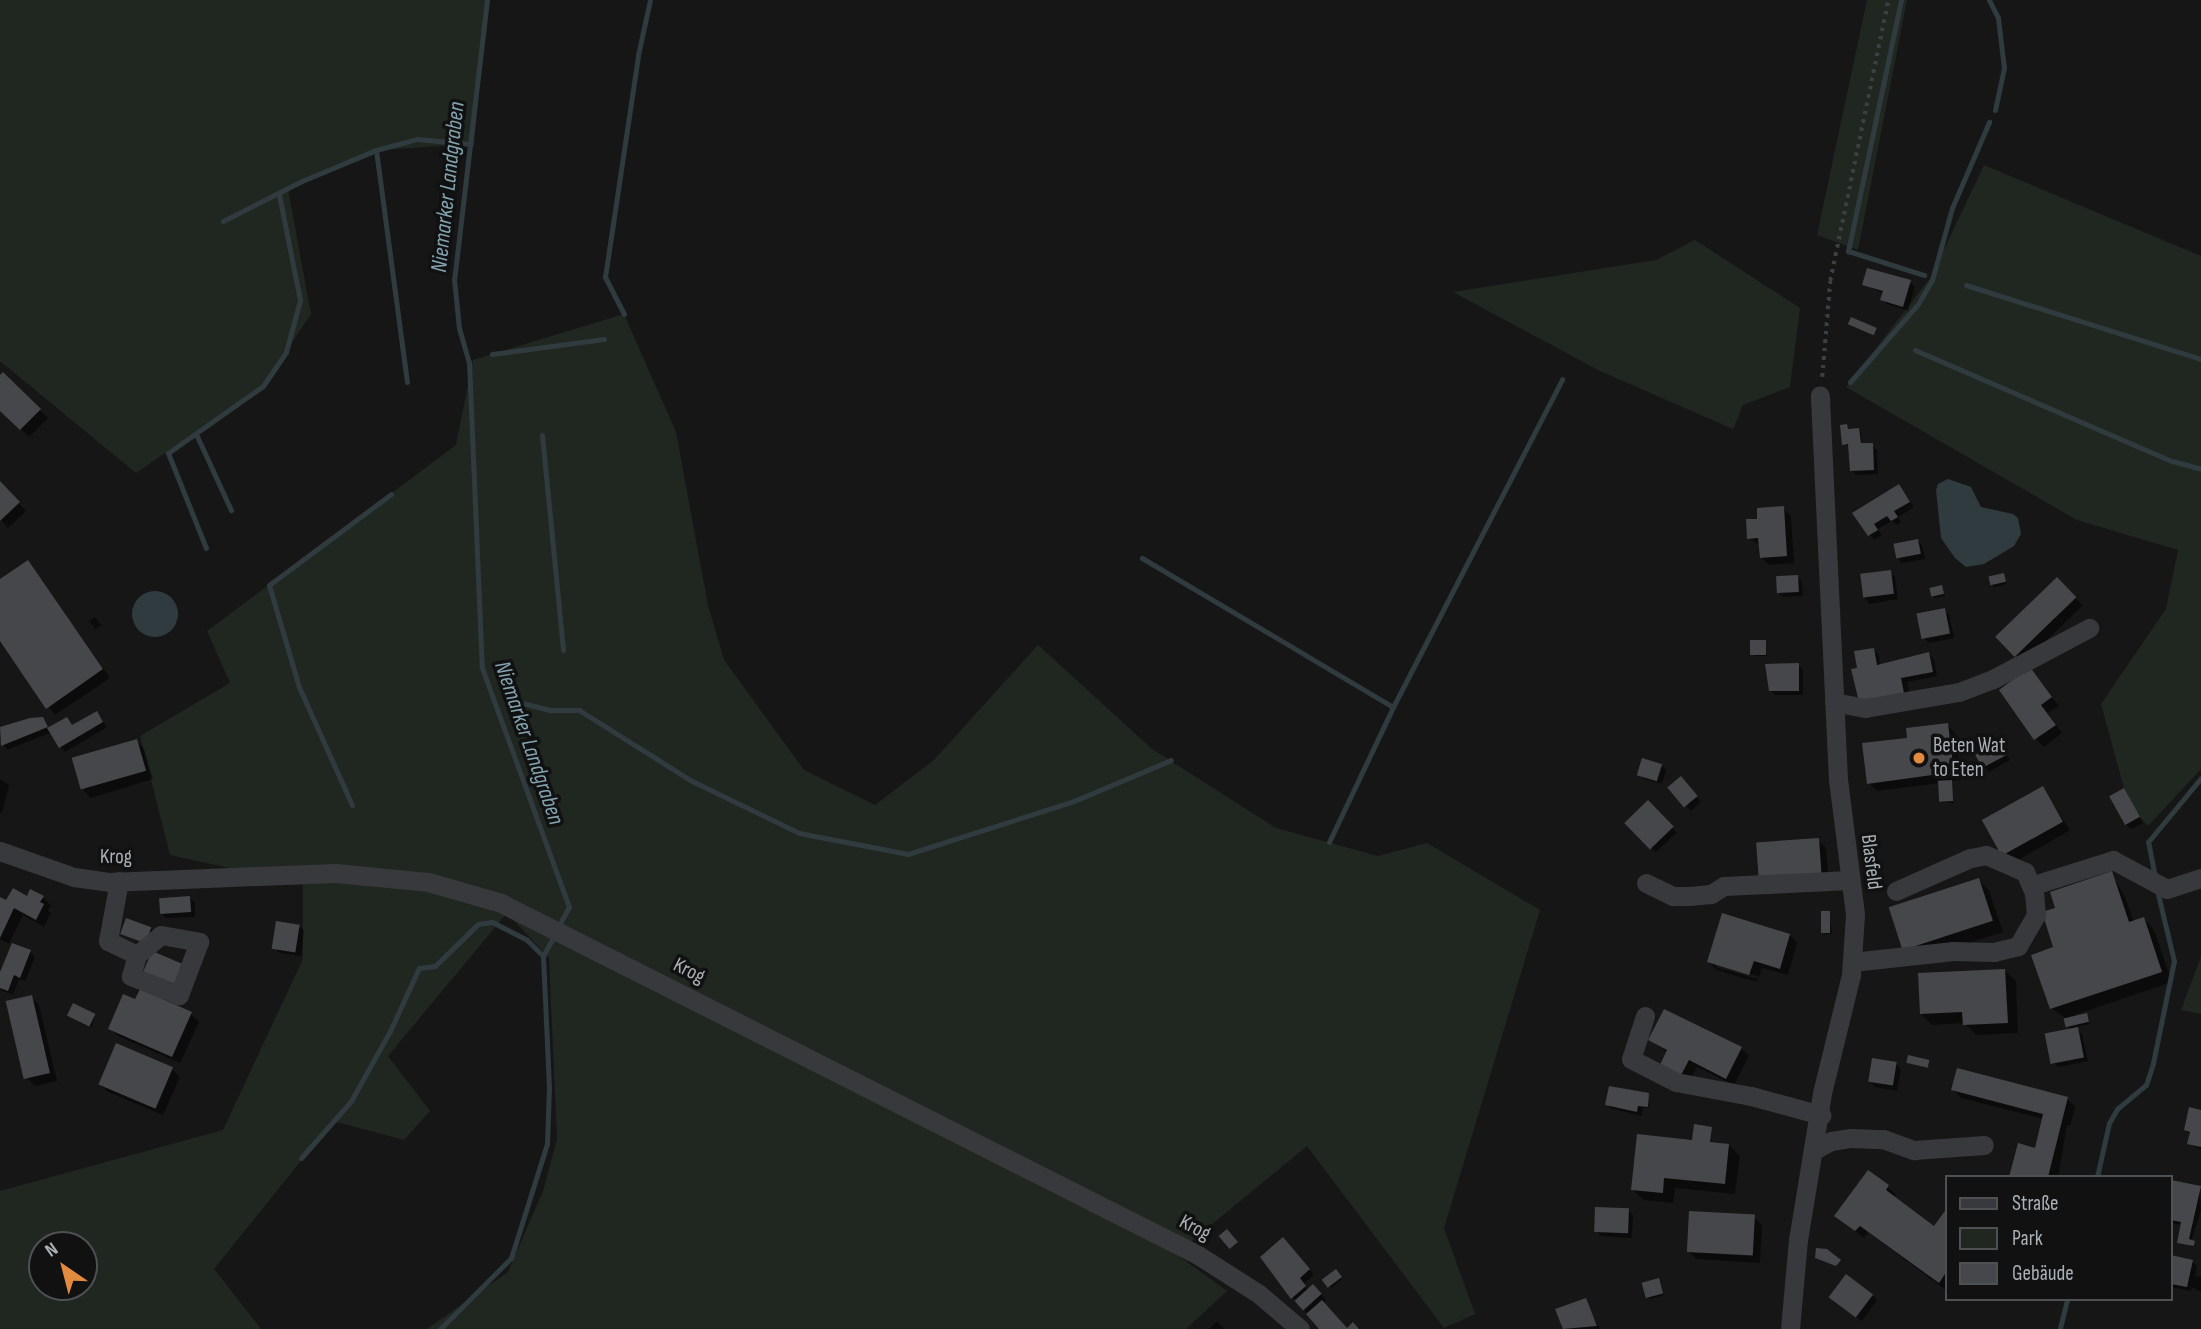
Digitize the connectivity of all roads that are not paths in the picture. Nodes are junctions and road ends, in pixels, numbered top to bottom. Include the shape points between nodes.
1 (1820, 395) road end
2 (2089, 628) dead end
3 (1834, 702) junction
4 (0, 851) edge
5 (2201, 878) edge
6 (1850, 880) junction
7 (119, 881) junction
8 (1646, 883) dead end
9 (2031, 886) junction
10 (1896, 891) dead end
11 (137, 955) dead end
12 (1852, 962) junction
13 (1645, 1016) dead end
14 (1821, 1115) junction
15 (1984, 1145) dead end
16 (1814, 1150) junction
17 (1300, 1329) edge
18 (1790, 1329) edge

1 - 3 street, Blasfeld
2 - 3 street via 1959,692 1866,708
3 - 6 street, Blasfeld
4 - 7 street, Krog via 74,877
5 - 9 street via 2167,889 2113,860
6 - 8 street via 1724,886 1711,894 1689,897 1673,896
6 - 12 street, Blasfeld
7 - 11 street via 108,941
7 - 17 street, Krog via 334,873 428,882 474,894 554,928 1198,1255 1259,1294
9 - 10 street via 2025,872 1986,855
9 - 12 street via 2036,915 2018,946 1994,952 1953,951
12 - 14 street, Blasfeld
13 - 14 street via 1631,1059 1676,1082
14 - 16 street, Blasfeld
15 - 16 street via 1914,1150 1884,1139 1850,1138
16 - 18 street, Blasfeld via 1798,1240

